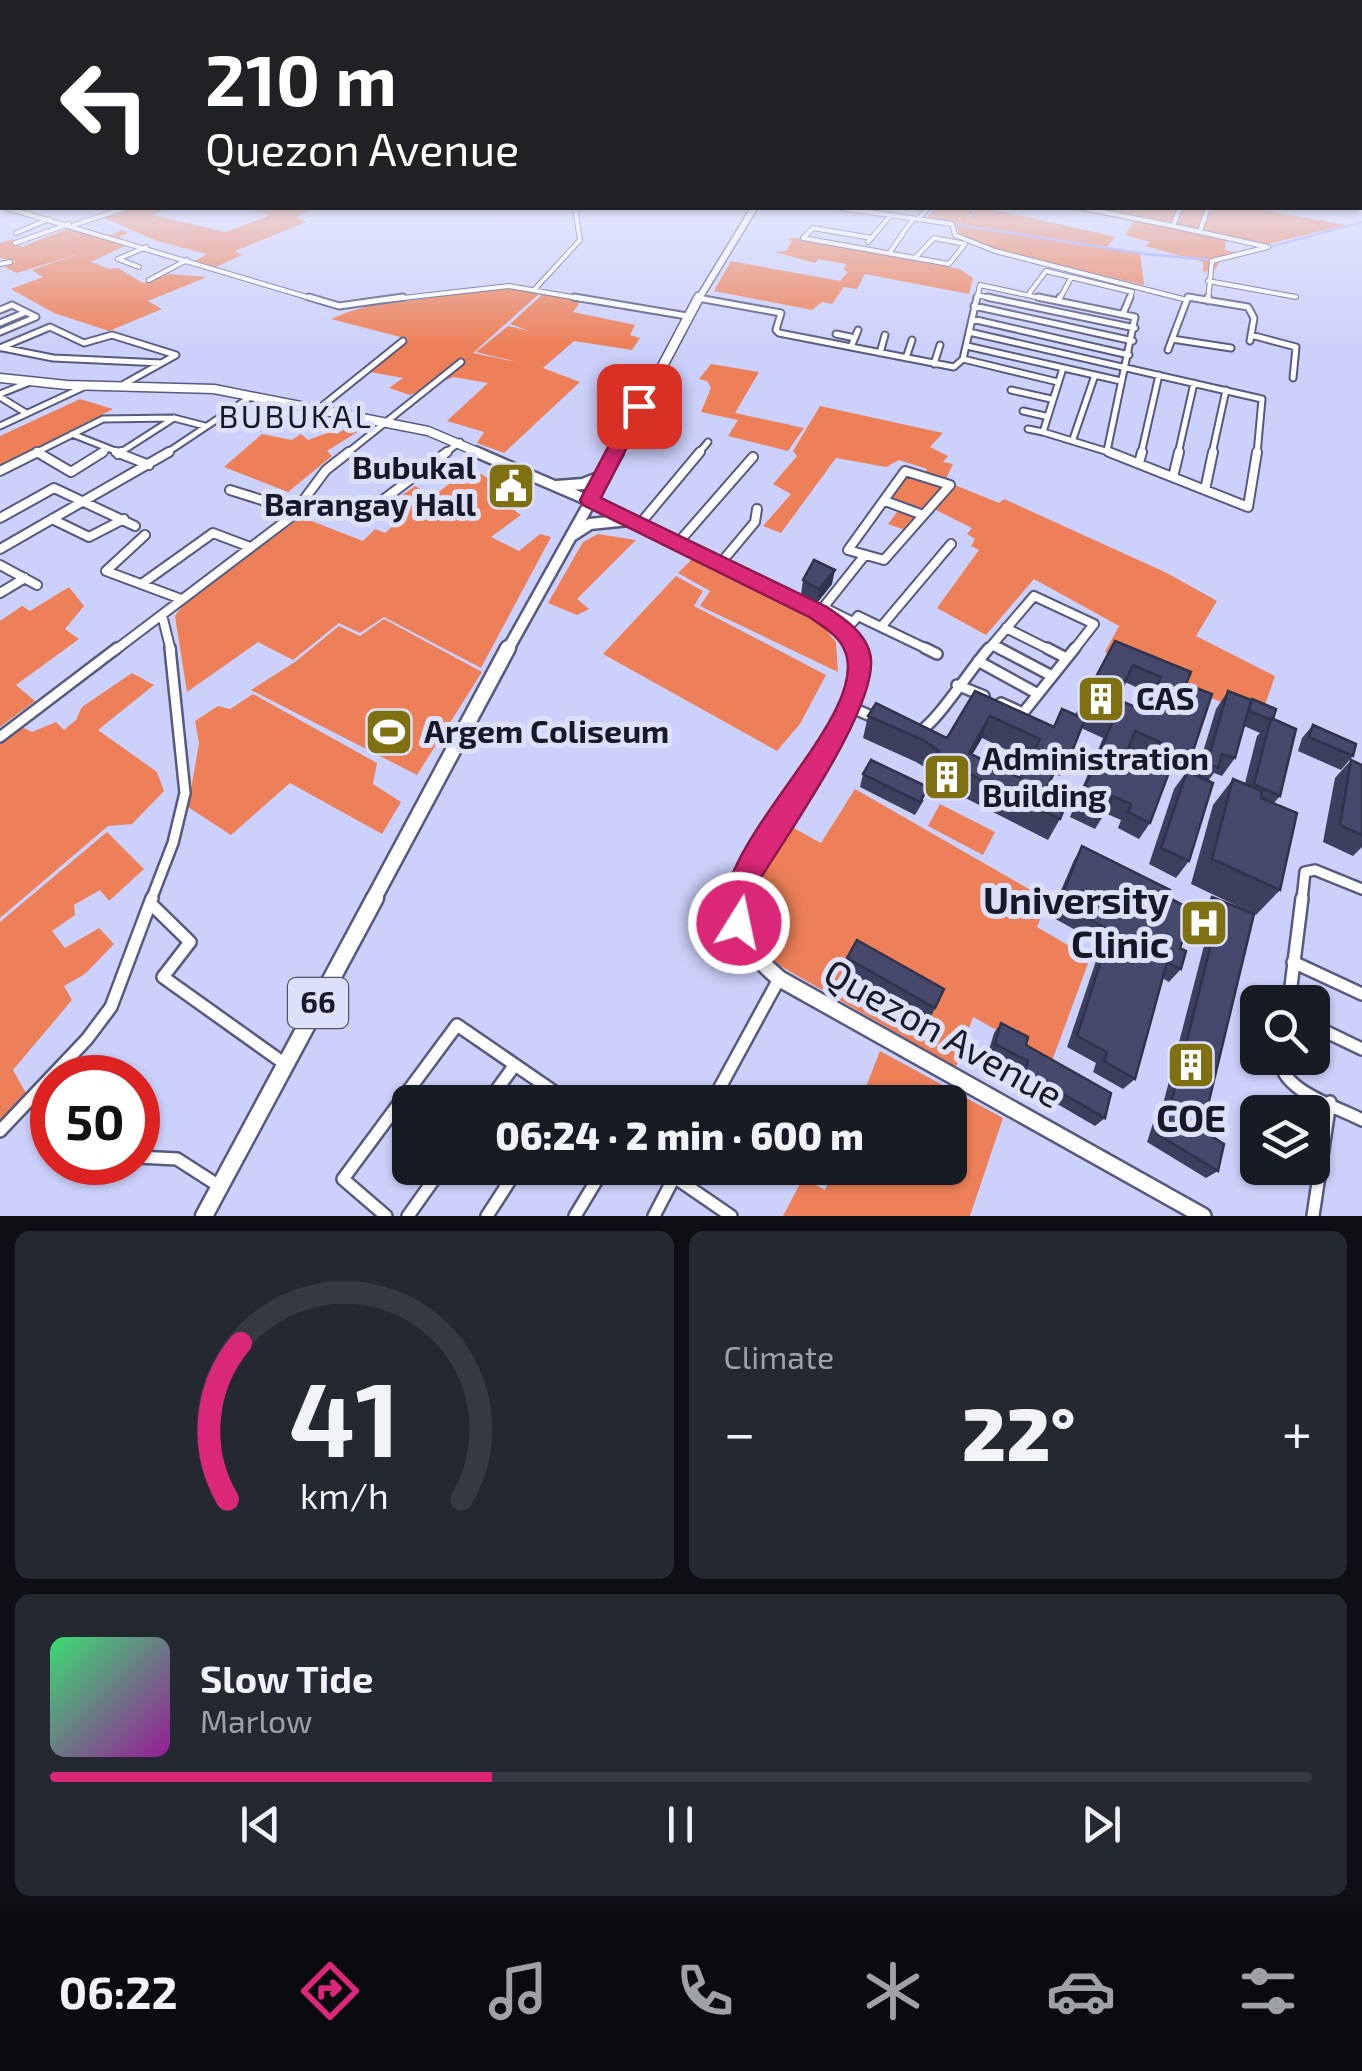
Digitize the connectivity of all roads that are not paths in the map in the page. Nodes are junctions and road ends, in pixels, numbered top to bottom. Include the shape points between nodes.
1 (47, 233) edge
2 (97, 233) edge
3 (579, 233) edge
4 (739, 233) edge
5 (808, 233) edge
6 (841, 233) edge
7 (876, 233) edge
8 (905, 233) edge
9 (954, 233) edge
10 (1211, 233) edge
11 (872, 238) junction
12 (15, 243) dead end
13 (146, 247) junction
14 (862, 250) junction
15 (890, 252) junction
16 (915, 258) junction
17 (187, 260) junction
18 (10, 262) dead end
19 (0, 264) edge
20 (139, 267) dead end
21 (1071, 278) junction
22 (150, 280) dead end
23 (1208, 281) junction
24 (1104, 286) junction
25 (1253, 289) junction
26 (534, 290) junction
27 (977, 295) junction
28 (1028, 295) junction
29 (1188, 297) junction
30 (1296, 297) dead end
31 (698, 298) junction
32 (1058, 301) junction
33 (1208, 301) junction
34 (974, 306) junction
35 (1248, 307) junction
36 (1093, 308) junction
37 (0, 310) edge
38 (26, 312) junction
39 (1123, 314) junction
40 (687, 316) junction
41 (972, 319) junction
42 (0, 322) edge
43 (1135, 328) junction
44 (858, 330) dead end
45 (0, 332) edge
46 (969, 332) junction
47 (836, 334) dead end
48 (885, 335) dead end
49 (855, 338) junction
50 (1172, 339) junction
51 (912, 340) dead end
52 (403, 341) dead end
53 (1133, 341) junction
54 (940, 345) dead end
55 (967, 346) junction
56 (851, 347) junction
57 (0, 348) edge
58 (1231, 348) dead end
59 (1168, 350) dead end
60 (880, 353) junction
61 (1129, 355) junction
62 (906, 358) junction
63 (963, 359) junction
64 (461, 362) dead end
65 (162, 363) junction
66 (934, 364) junction
67 (1063, 368) junction
68 (1127, 368) junction
69 (1095, 375) junction
70 (1159, 375) junction
71 (0, 378) edge
72 (1293, 378) dead end
73 (1121, 381) junction
74 (30, 382) junction
75 (1058, 382) junction
76 (1194, 382) junction
77 (124, 384) junction
78 (88, 385) junction
79 (1011, 390) dead end
80 (1226, 390) junction
81 (0, 396) edge
82 (252, 396) junction
83 (1051, 399) junction
84 (316, 411) junction
85 (1023, 411) dead end
86 (26, 413) junction
87 (1046, 416) junction
88 (174, 418) junction
89 (385, 423) junction
90 (0, 426) edge
91 (205, 426) junction
92 (1028, 429) dead end
93 (1043, 432) junction
94 (72, 434) junction
95 (1073, 439) junction
96 (460, 442) junction
97 (708, 442) dead end
98 (106, 450) junction
99 (1107, 450) junction
100 (37, 452) junction
101 (118, 454) junction
102 (753, 457) dead end
103 (1139, 463) junction
104 (149, 465) junction
105 (0, 472) edge
106 (606, 476) junction
107 (1173, 477) junction
108 (557, 486) junction
109 (230, 490) dead end
110 (1205, 490) junction
111 (86, 500) junction
112 (590, 500) junction
113 (884, 501) junction
114 (757, 509) dead end
115 (923, 515) junction
116 (360, 516) dead end
117 (291, 517) junction
118 (0, 518) edge
119 (52, 519) junction
120 (124, 519) junction
121 (634, 523) junction
122 (135, 526) dead end
123 (145, 535) dead end
124 (566, 542) junction
125 (678, 544) junction
126 (951, 544) dead end
127 (250, 546) junction
128 (0, 549) edge
129 (866, 556) junction
130 (720, 564) junction
131 (0, 565) edge
132 (25, 578) junction
133 (143, 583) junction
134 (37, 585) dead end
135 (0, 593) edge
136 (181, 600) junction
137 (821, 610) junction
138 (162, 615) junction
139 (881, 627) junction
140 (1006, 628) junction
141 (992, 645) junction
142 (937, 654) dead end
143 (1066, 658) junction
144 (978, 661) junction
145 (1052, 676) junction
146 (957, 684) junction
147 (1038, 694) junction
148 (850, 707) junction
149 (882, 721) edge
150 (909, 730) edge
151 (0, 736) edge
152 (1362, 889) edge
153 (150, 903) junction
154 (1293, 962) junction
155 (780, 979) junction
156 (1291, 985) edge
157 (1362, 994) edge
158 (1330, 1034) edge
159 (1362, 1049) edge
160 (286, 1064) junction
161 (514, 1066) junction
162 (1282, 1075) edge
163 (500, 1085) edge
164 (541, 1085) edge
165 (721, 1085) edge
166 (1317, 1095) edge
167 (1330, 1102) edge
168 (1362, 1120) edge
169 (0, 1130) edge
170 (160, 1159) edge
171 (430, 1185) edge
172 (507, 1185) edge
173 (594, 1185) edge
174 (670, 1185) edge
175 (693, 1185) edge
176 (1318, 1185) edge
177 (220, 1186) junction
178 (204, 1216) edge
179 (386, 1216) edge
180 (408, 1216) edge
181 (487, 1216) edge
182 (576, 1216) edge
183 (654, 1216) edge
184 (731, 1216) edge
185 (1202, 1216) edge
186 (1313, 1216) edge

1 - 12 street
2 - 13 street
3 - 26 street via 580,240
4 - 31 main road, 66
5 - 14 street via 803,238
6 - 11 street
7 - 11 street
8 - 15 street
9 - 29 street via 995,250
10 - 23 street via 1268,247 1212,262
11 - 14 street
13 - 17 street
13 - 20 street via 118,259
14 - 15 street
15 - 16 street
16 - 16 street via 949,264 966,244 934,238
17 - 22 street
17 - 26 street via 339,306 474,287
18 - 19 street
21 - 24 street
21 - 28 street via 1046,271
21 - 32 street
23 - 25 street
23 - 33 street
24 - 36 street
24 - 39 street via 1132,292
25 - 30 street
25 - 35 street
26 - 40 street
27 - 28 street via 981,285
27 - 34 street
27 - 43 street
28 - 32 street
29 - 33 street
29 - 50 street
31 - 40 main road, 66
31 - 56 street via 781,313 779,333
32 - 36 street
33 - 35 street
34 - 41 street
34 - 53 street
35 - 72 street via 1254,318 1250,338 1296,347
36 - 39 street
37 - 38 street via 12,305
38 - 42 street
38 - 45 street via 36,317
39 - 43 street via 1136,314
40 - 106 main road, 66
41 - 46 street
41 - 61 street
43 - 53 street
44 - 49 street
46 - 55 street
46 - 68 street
47 - 49 street
48 - 60 street
49 - 56 street
50 - 58 street
50 - 59 street
51 - 62 street
52 - 84 street
53 - 61 street
54 - 66 street
55 - 63 street
55 - 67 street
56 - 60 street
57 - 65 street via 52,358
57 - 65 street via 50,327 84,343 112,335 176,354
60 - 62 street
61 - 68 street
62 - 66 street
63 - 66 street via 958,366
63 - 75 street
64 - 89 street
65 - 77 street
67 - 69 street
67 - 75 street
68 - 70 street
68 - 73 street
69 - 73 street
69 - 95 street
70 - 76 street
70 - 103 street
71 - 74 main road, Quezon Avenue
73 - 99 street
74 - 78 main road, Quezon Avenue
74 - 81 street
75 - 83 street
76 - 80 street
76 - 107 street
77 - 78 main road, Quezon Avenue
77 - 82 main road, Quezon Avenue
78 - 86 street
79 - 83 street
80 - 110 street
80 - 110 street via 1262,399 1248,507
81 - 86 street
82 - 84 main road, Quezon Avenue
82 - 91 street
83 - 87 street
84 - 89 main road, Quezon Avenue
85 - 87 street
86 - 90 street
87 - 93 street
88 - 91 street
88 - 94 street via 102,418
88 - 101 street
89 - 96 main road, Quezon Avenue
89 - 117 street via 326,470
91 - 104 street
92 - 93 street
93 - 95 street
94 - 98 street
94 - 100 street
95 - 99 street
96 - 108 main road, Quezon Avenue
96 - 116 street
97 - 121 street
98 - 100 street via 71,472
98 - 101 street
99 - 103 street
100 - 105 street
101 - 104 street
102 - 125 street
103 - 107 street
104 - 111 street
106 - 108 main road
106 - 112 main road, 66
107 - 110 street
108 - 112 main road, Quezon Avenue
109 - 117 street
111 - 118 street via 54,488
111 - 119 street
111 - 120 street
112 - 121 main road, Quezon Avenue
112 - 124 main road, 66
113 - 115 street
113 - 115 street via 905,471 950,486
113 - 129 street via 848,550
114 - 130 street via 756,522
115 - 129 street via 884,560
117 - 127 street
119 - 120 street via 89,538
119 - 128 street
120 - 122 street
121 - 124 main road via 590,524
121 - 125 main road, Quezon Avenue
123 - 133 street via 106,571
124 - 160 main road, 66
125 - 130 main road, Quezon Avenue
126 - 139 street
127 - 133 street via 213,533
127 - 136 street
129 - 137 street
130 - 137 main road, Quezon Avenue
131 - 132 street
132 - 134 street
132 - 135 street
133 - 136 street
136 - 138 street
137 - 139 street
137 - 148 main road, Quezon Avenue via 858,652 860,673
138 - 151 street
138 - 153 street via 176,669 185,793
139 - 142 street
140 - 141 street
140 - 143 street
140 - 143 street via 1034,596 1094,624
141 - 144 street
141 - 145 street
143 - 145 street
144 - 146 street
144 - 147 street
145 - 147 street
146 - 147 street via 1023,713
146 - 150 street via 931,726
148 - 149 street
148 - 155 main road, Quezon Avenue via 742,890 739,923 746,943
152 - 154 street via 1305,872
153 - 160 street via 190,942 163,977
153 - 169 street via 111,1007
154 - 156 street
154 - 157 street
155 - 165 street
155 - 185 main road, Quezon Avenue
158 - 159 street
160 - 177 main road, 66
161 - 163 street
161 - 164 street
161 - 179 street via 457,1025 344,1180
162 - 166 street
167 - 168 street
170 - 177 street via 177,1160
171 - 180 street
172 - 181 street
173 - 182 street
174 - 183 street
175 - 184 street
176 - 186 street
177 - 178 main road, 66

